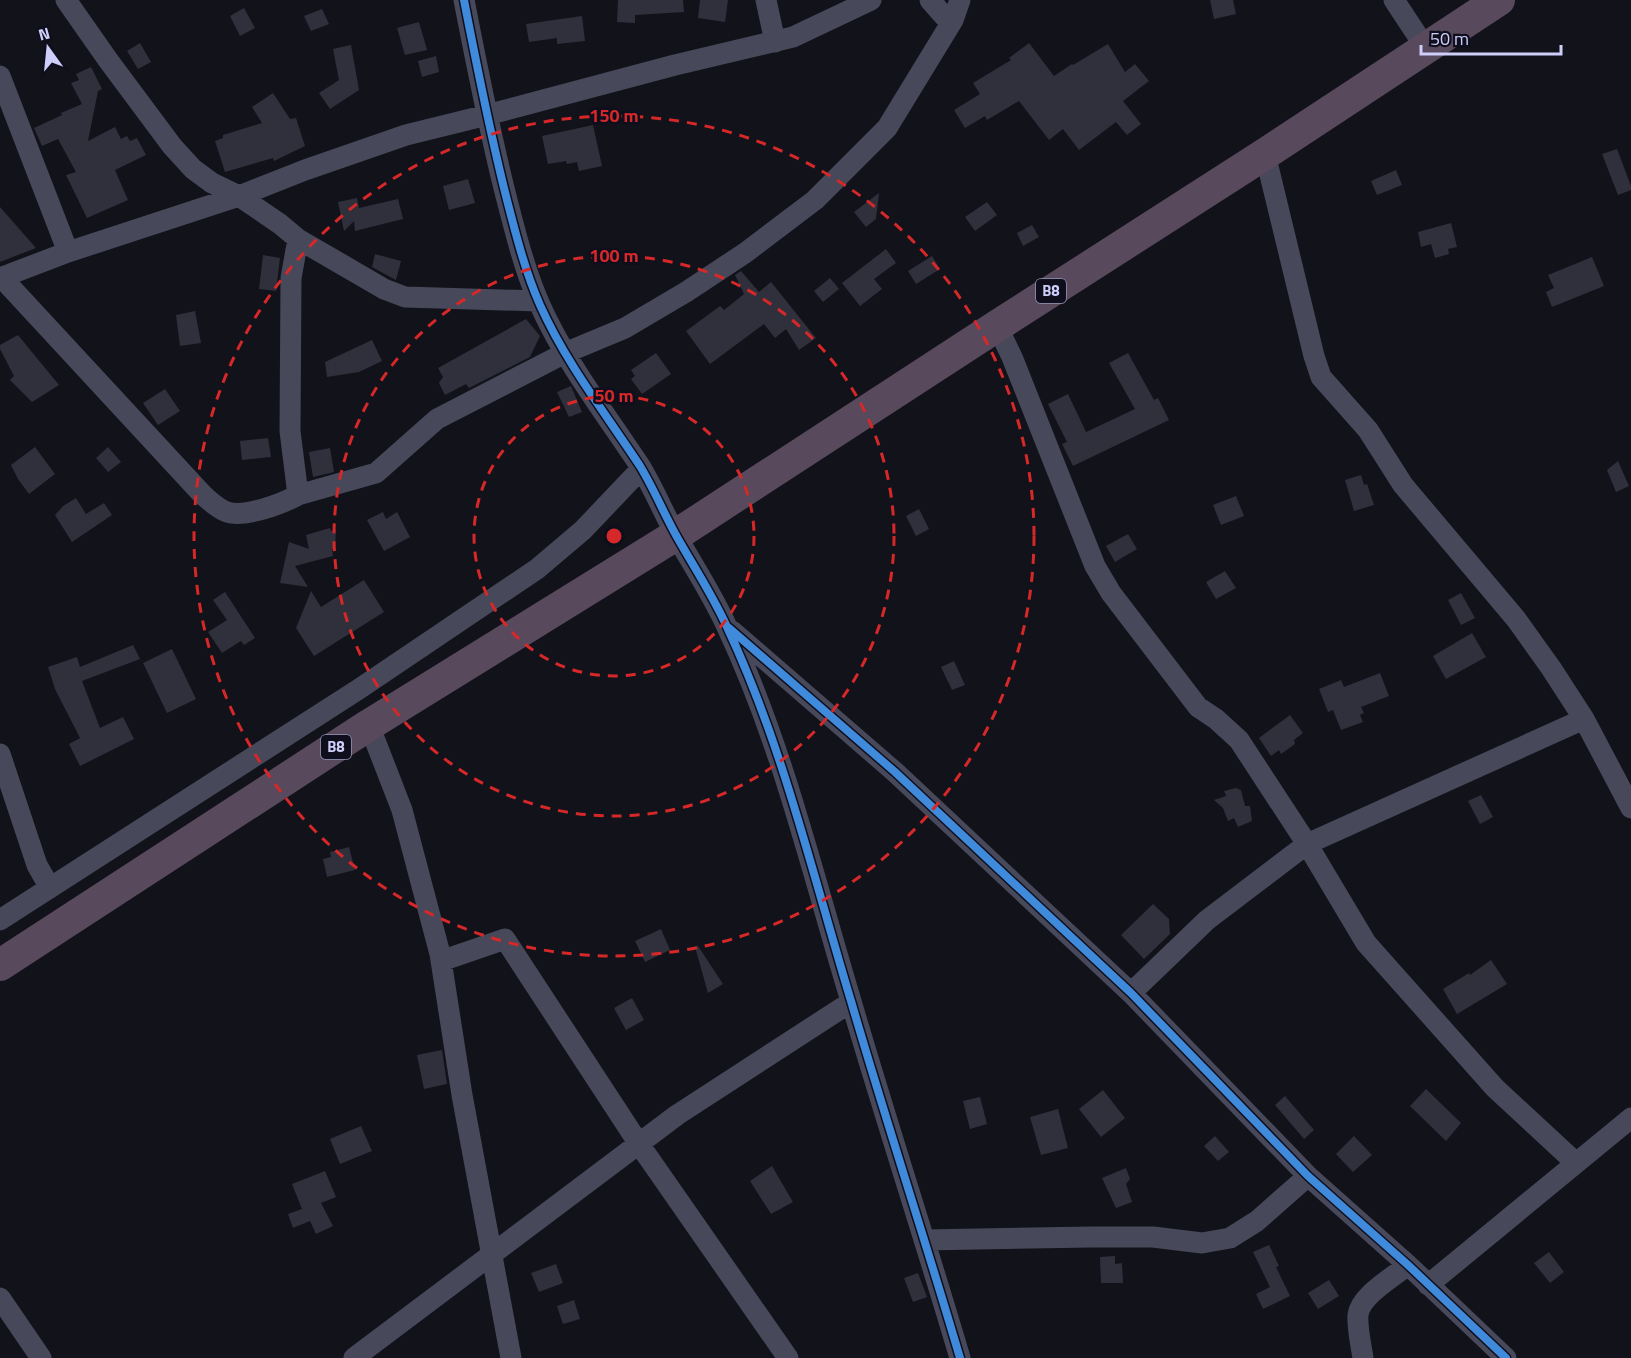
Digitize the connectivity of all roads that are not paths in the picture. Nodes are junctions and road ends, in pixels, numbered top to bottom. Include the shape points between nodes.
1 (66, 0) edge
2 (464, 0) edge
3 (766, 0) edge
4 (871, 0) edge
5 (930, 0) edge
6 (960, 0) edge
7 (1394, 0) edge
8 (1499, 0) edge
9 (953, 20) junction
10 (775, 42) junction
11 (1425, 47) junction
12 (0, 76) edge
13 (487, 115) junction
14 (1265, 154) junction
15 (239, 196) junction
16 (298, 239) junction
17 (68, 252) junction
18 (1, 278) edge
19 (538, 302) junction
20 (997, 326) junction
21 (565, 353) junction
22 (641, 469) junction
23 (298, 495) junction
24 (676, 535) junction
25 (727, 626) junction
26 (1584, 719) junction
27 (369, 725) junction
28 (0, 754) edge
29 (1631, 808) edge
30 (1307, 844) junction
31 (50, 888) junction
32 (0, 920) edge
33 (441, 961) junction
34 (0, 965) edge
35 (1131, 993) junction
36 (851, 1002) junction
37 (1631, 1118) edge
38 (639, 1144) junction
39 (1576, 1163) junction
40 (1308, 1176) junction
41 (925, 1240) junction
42 (492, 1256) junction
43 (1408, 1266) junction
44 (1428, 1285) junction
45 (0, 1299) edge
46 (41, 1358) edge
47 (354, 1358) edge
48 (511, 1358) edge
49 (788, 1358) edge
50 (960, 1358) edge
51 (1363, 1358) edge
52 (1506, 1358) edge

1 - 15 street via 150,118 193,169
2 - 13 street
3 - 10 street
4 - 10 street via 793,38
5 - 9 street
6 - 9 street
7 - 11 street
8 - 11 highway, B8
9 - 21 street via 887,128 815,200 686,292 625,328
10 - 13 street
11 - 14 highway, B8
12 - 17 street
13 - 15 street via 406,135
13 - 19 street via 520,249
14 - 20 highway, B8
14 - 26 street via 1321,377 1368,430 1410,495 1516,619
15 - 16 street
15 - 17 street
16 - 19 street via 405,297
16 - 23 street via 291,278 290,419
17 - 18 street
18 - 23 street via 203,495 225,512 282,504
19 - 21 street
20 - 24 highway, B8
20 - 30 street via 1095,566 1198,707 1239,740
21 - 22 street
21 - 23 street via 437,419 376,473
22 - 24 street
22 - 31 street via 583,530 537,569
24 - 25 street
24 - 27 highway, B8
25 - 35 street via 895,772
25 - 36 street via 762,710
26 - 29 street
26 - 30 street
27 - 33 street via 402,810
27 - 34 highway, B8
28 - 31 street via 37,865
30 - 35 street via 1207,920
30 - 39 street via 1366,943 1495,1088
31 - 32 street
33 - 38 street via 505,939
33 - 42 street
35 - 40 street
36 - 38 street
36 - 41 street
37 - 39 street
38 - 42 street
38 - 49 street
39 - 44 street
40 - 41 street via 1248,1227 1230,1238 1202,1243 1153,1237
40 - 43 street
41 - 50 street
42 - 47 street
42 - 48 street
43 - 44 street
43 - 51 street via 1361,1304 1358,1315
44 - 52 street
45 - 46 street

